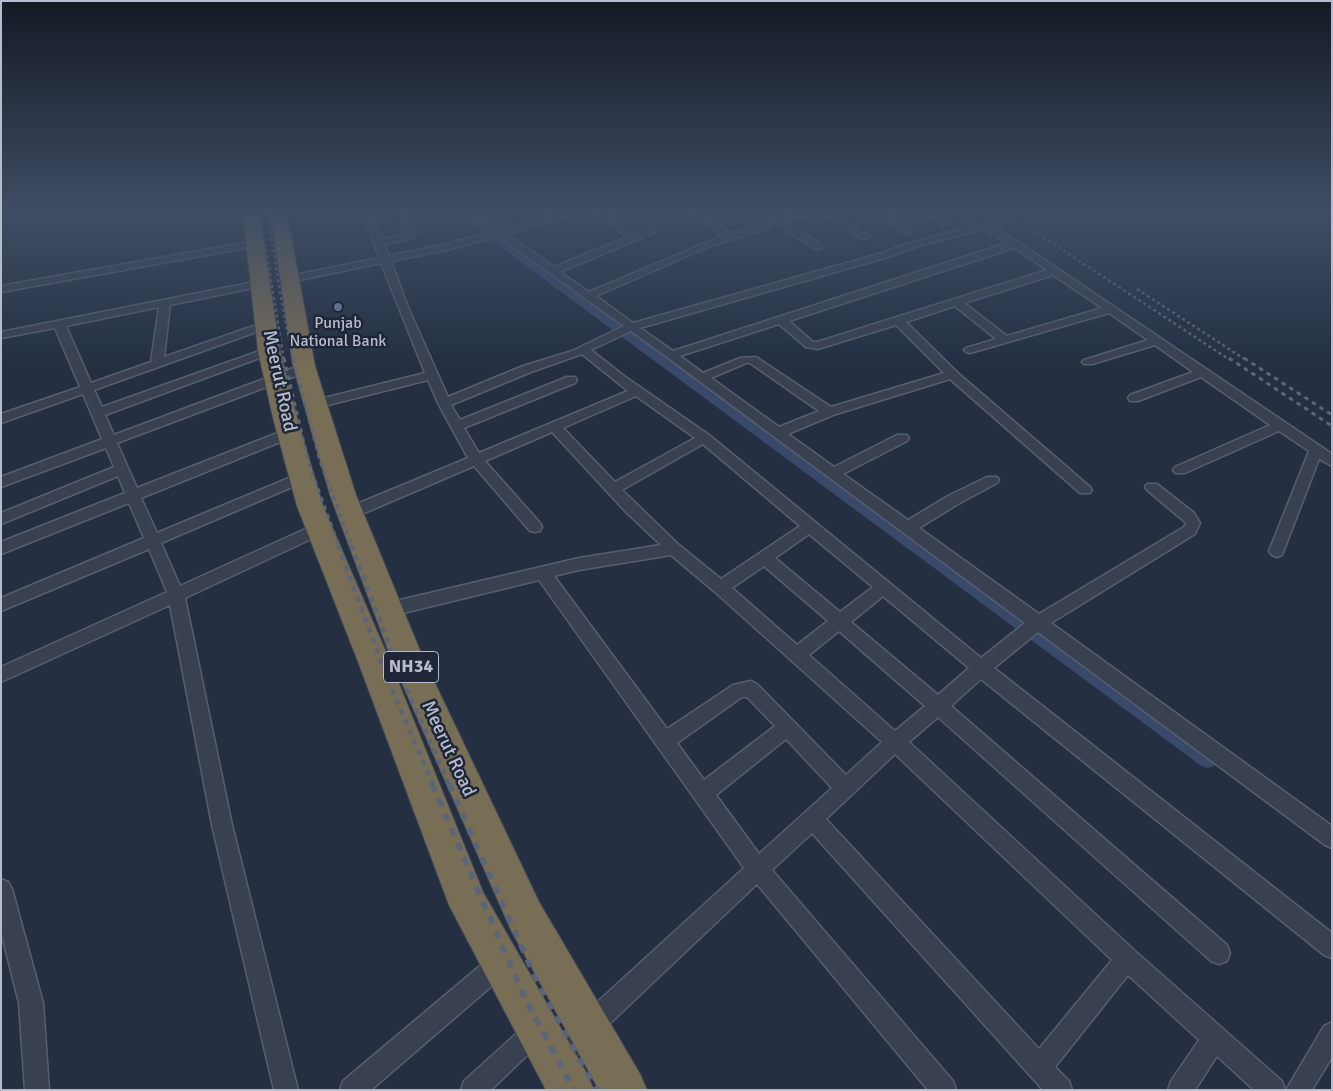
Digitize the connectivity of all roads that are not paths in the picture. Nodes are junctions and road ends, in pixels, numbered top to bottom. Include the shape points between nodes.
1 (136, 265) edge
2 (257, 265) edge
3 (288, 265) edge
4 (361, 265) edge
5 (388, 265) edge
6 (544, 265) edge
7 (568, 265) edge
8 (658, 265) edge
9 (851, 265) edge
10 (949, 265) edge
11 (1045, 265) edge
12 (553, 271) junction
13 (1054, 271) junction
14 (290, 279) junction
15 (259, 284) junction
16 (1, 289) edge
17 (588, 296) junction
18 (956, 302) junction
19 (165, 303) junction
20 (1111, 309) junction
21 (780, 319) junction
22 (898, 320) junction
23 (59, 324) junction
24 (624, 330) junction
25 (1, 335) edge
26 (1005, 340) junction
27 (1157, 341) junction
28 (583, 349) junction
29 (970, 350) dead end
30 (270, 352) junction
31 (671, 355) junction
32 (1088, 362) dead end
33 (157, 364) junction
34 (305, 368) junction
35 (1203, 372) junction
36 (952, 374) junction
37 (432, 375) junction
38 (702, 378) junction
39 (571, 380) dead end
40 (88, 388) junction
41 (638, 391) junction
42 (1134, 398) dead end
43 (444, 403) junction
44 (316, 404) junction
45 (829, 412) junction
46 (98, 413) junction
47 (1, 418) edge
48 (1280, 425) junction
49 (457, 426) junction
50 (554, 426) junction
51 (290, 433) junction
52 (777, 433) junction
53 (704, 438) junction
54 (902, 438) dead end
55 (111, 441) junction
56 (1316, 450) junction
57 (475, 459) junction
58 (1332, 461) edge
59 (123, 469) junction
60 (1180, 470) dead end
61 (833, 473) junction
62 (301, 478) junction
63 (992, 480) dead end
64 (1, 482) edge
65 (1152, 487) dead end
66 (613, 489) junction
67 (1084, 490) dead end
68 (134, 494) junction
69 (350, 513) junction
70 (1, 519) edge
71 (811, 526) junction
72 (535, 527) dead end
73 (907, 528) junction
74 (319, 529) junction
75 (154, 540) junction
76 (1, 548) edge
77 (674, 549) junction
78 (1278, 551) dead end
79 (765, 558) junction
80 (543, 573) junction
81 (884, 586) junction
82 (722, 588) junction
83 (176, 595) junction
84 (1, 605) edge
85 (387, 610) junction
86 (840, 621) junction
87 (1035, 626) junction
88 (796, 655) junction
89 (982, 669) junction
90 (1, 675) edge
91 (938, 706) junction
92 (788, 727) junction
93 (664, 741) junction
94 (895, 742) junction
95 (845, 788) junction
96 (702, 794) junction
97 (812, 818) junction
98 (1332, 838) edge
99 (758, 870) junction
100 (1, 889) edge
101 (1332, 947) edge
102 (1219, 953) dead end
103 (1127, 959) junction
104 (501, 963) junction
105 (589, 1027) junction
106 (1332, 1034) edge
107 (1215, 1036) junction
108 (554, 1060) edge
109 (1040, 1067) junction
110 (37, 1090) edge
111 (286, 1090) edge
112 (352, 1090) edge
113 (473, 1090) edge
114 (624, 1090) edge
115 (944, 1090) edge
116 (1060, 1090) edge
117 (1180, 1090) edge
118 (1273, 1090) edge
119 (1298, 1090) edge

1 - 16 street
2 - 15 highway, Meerut Road / NH34
3 - 14 highway, Meerut Road / NH34
4 - 14 street
5 - 37 street
6 - 12 street
7 - 12 street
8 - 17 street
9 - 24 street
10 - 21 street
11 - 13 street
12 - 17 street
13 - 18 street
13 - 20 street
14 - 34 highway, Meerut Road / NH34
15 - 19 street
15 - 30 highway, Meerut Road / NH34
17 - 24 street
18 - 22 street
18 - 26 street
19 - 23 street
19 - 33 street
20 - 26 street
20 - 27 street
21 - 22 street via 814,346
21 - 31 street
22 - 36 street
23 - 25 street
23 - 40 street
24 - 28 street
24 - 31 street
26 - 29 street
27 - 32 street
27 - 35 street
28 - 41 street
28 - 43 street via 527,368
30 - 33 street
30 - 34 street
30 - 46 street
30 - 51 highway, Meerut Road / NH34
30 - 55 street
31 - 38 street
33 - 40 street
34 - 44 highway, Meerut Road / NH34
35 - 42 street
35 - 48 street
36 - 45 street
36 - 67 street
37 - 43 street
37 - 44 street
38 - 45 street via 752,359
38 - 52 street
39 - 49 street
40 - 46 street
40 - 47 street
41 - 50 street
41 - 53 street
43 - 49 street
44 - 69 highway, Meerut Road / NH34
45 - 52 street
46 - 55 street
48 - 56 street
48 - 60 street
49 - 57 street
50 - 57 street
50 - 66 street
51 - 62 highway, Meerut Road / NH34
51 - 68 street
52 - 61 street
53 - 66 street
53 - 71 street
54 - 61 street
55 - 59 street
55 - 64 street
56 - 58 street
56 - 78 street
57 - 69 street
57 - 72 street
59 - 68 street
59 - 70 street
61 - 73 street
62 - 74 highway, Meerut Road / NH34
62 - 75 street
63 - 73 street
65 - 87 street via 1189,517 1193,523 1190,530
66 - 77 street
68 - 75 street
68 - 76 street
69 - 85 highway, Meerut Road / NH34
71 - 79 street
71 - 81 street
73 - 87 street
74 - 83 street
74 - 104 highway, Meerut Road / NH34 via 470,905
75 - 83 street
75 - 84 street
77 - 80 street
77 - 82 street
79 - 82 street
79 - 86 street
80 - 85 street
80 - 93 street
81 - 86 street
81 - 89 street
82 - 88 street
83 - 90 street
83 - 111 street via 222,825
85 - 105 highway, Meerut Road / NH34 via 525,916
86 - 88 street
86 - 91 street
87 - 89 street
87 - 98 street
88 - 94 street
89 - 91 street
89 - 101 street
91 - 94 street
91 - 102 street
92 - 93 street via 751,688 745,688
92 - 95 street
92 - 96 street
93 - 96 street
94 - 95 street
94 - 103 street
95 - 97 street
96 - 99 street
97 - 99 street
97 - 109 street
99 - 105 street
99 - 115 street
100 - 110 street via 31,1003
103 - 107 street
103 - 109 street
104 - 108 highway, Meerut Road / NH34
104 - 112 street
105 - 108 street
105 - 114 highway, Meerut Road / NH34
106 - 119 street
107 - 117 street
107 - 118 street
108 - 113 street
109 - 116 street

